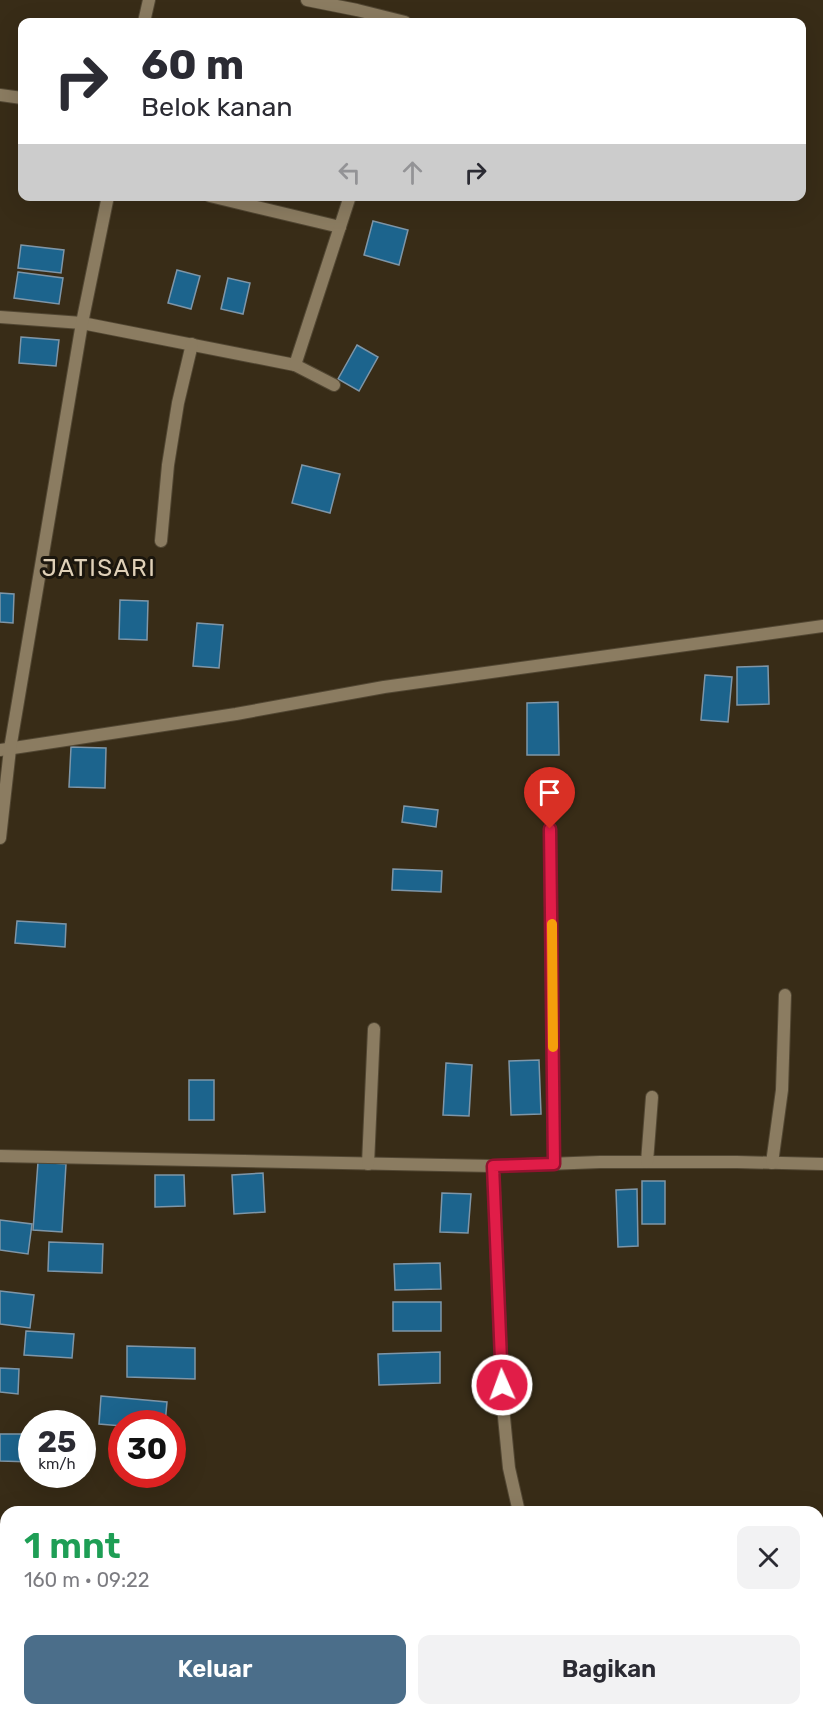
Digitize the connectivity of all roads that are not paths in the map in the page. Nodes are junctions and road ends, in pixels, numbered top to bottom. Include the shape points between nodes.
1 (148, 0) edge
2 (307, 0) edge
3 (145, 18) edge
4 (389, 18) edge
5 (0, 95) edge
6 (18, 97) edge
7 (107, 201) edge
8 (228, 201) edge
9 (348, 201) edge
10 (340, 227) junction
11 (0, 317) edge
12 (82, 323) junction
13 (192, 344) junction
14 (295, 364) junction
15 (334, 385) dead end
16 (161, 541) dead end
17 (823, 626) edge
18 (5, 750) edge
19 (550, 829) dead end
20 (0, 838) edge
21 (785, 995) dead end
22 (374, 1029) dead end
23 (652, 1098) dead end
24 (0, 1156) edge
25 (647, 1162) junction
26 (772, 1163) junction
27 (368, 1164) junction
28 (554, 1164) junction
29 (823, 1164) edge
30 (493, 1166) junction
31 (518, 1506) edge

1 - 3 street
2 - 4 street
5 - 6 street
7 - 12 street
8 - 10 street
9 - 10 street
10 - 14 street
11 - 12 street
12 - 13 street
12 - 18 street
13 - 14 street
13 - 16 street via 168,465
14 - 15 street
17 - 18 street via 384,687
18 - 20 street
19 - 28 street
21 - 26 street via 782,1090
22 - 27 street
23 - 25 street
24 - 27 street
25 - 26 street
25 - 28 street
26 - 29 street
27 - 30 street
28 - 30 street
30 - 31 street via 503,1407

